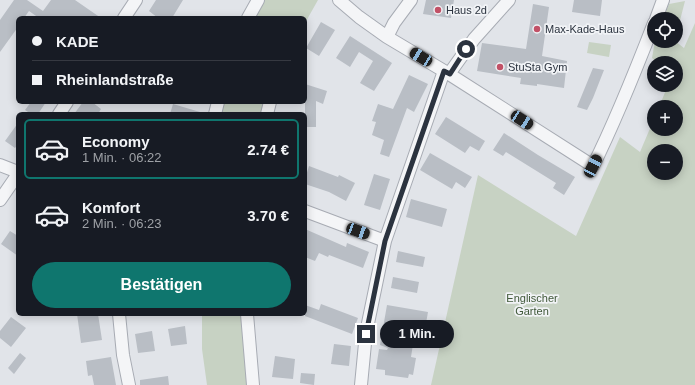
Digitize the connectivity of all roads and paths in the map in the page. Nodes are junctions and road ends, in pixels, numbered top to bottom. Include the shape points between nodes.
1 (136, 0) edge
2 (258, 0) edge
3 (339, 0) edge
4 (410, 0) edge
5 (509, 0) edge
6 (663, 0) edge
7 (659, 12) edge
8 (125, 16) edge
9 (249, 16) edge
10 (387, 36) junction
11 (647, 41) edge
12 (447, 72) junction
13 (0, 165) edge
14 (16, 172) edge
15 (16, 176) edge
16 (0, 200) edge
17 (307, 212) edge
18 (385, 241) junction
19 (119, 316) edge
20 (247, 316) edge
21 (129, 385) edge
22 (253, 385) edge
23 (361, 385) edge

1 - 8 street
2 - 9 street
3 - 10 street
4 - 10 street
5 - 12 street
6 - 7 street
10 - 12 street
11 - 12 street via 593,166
12 - 18 street
13 - 14 street
15 - 16 street
17 - 18 street
18 - 23 street via 366,334
19 - 21 street
20 - 22 street

